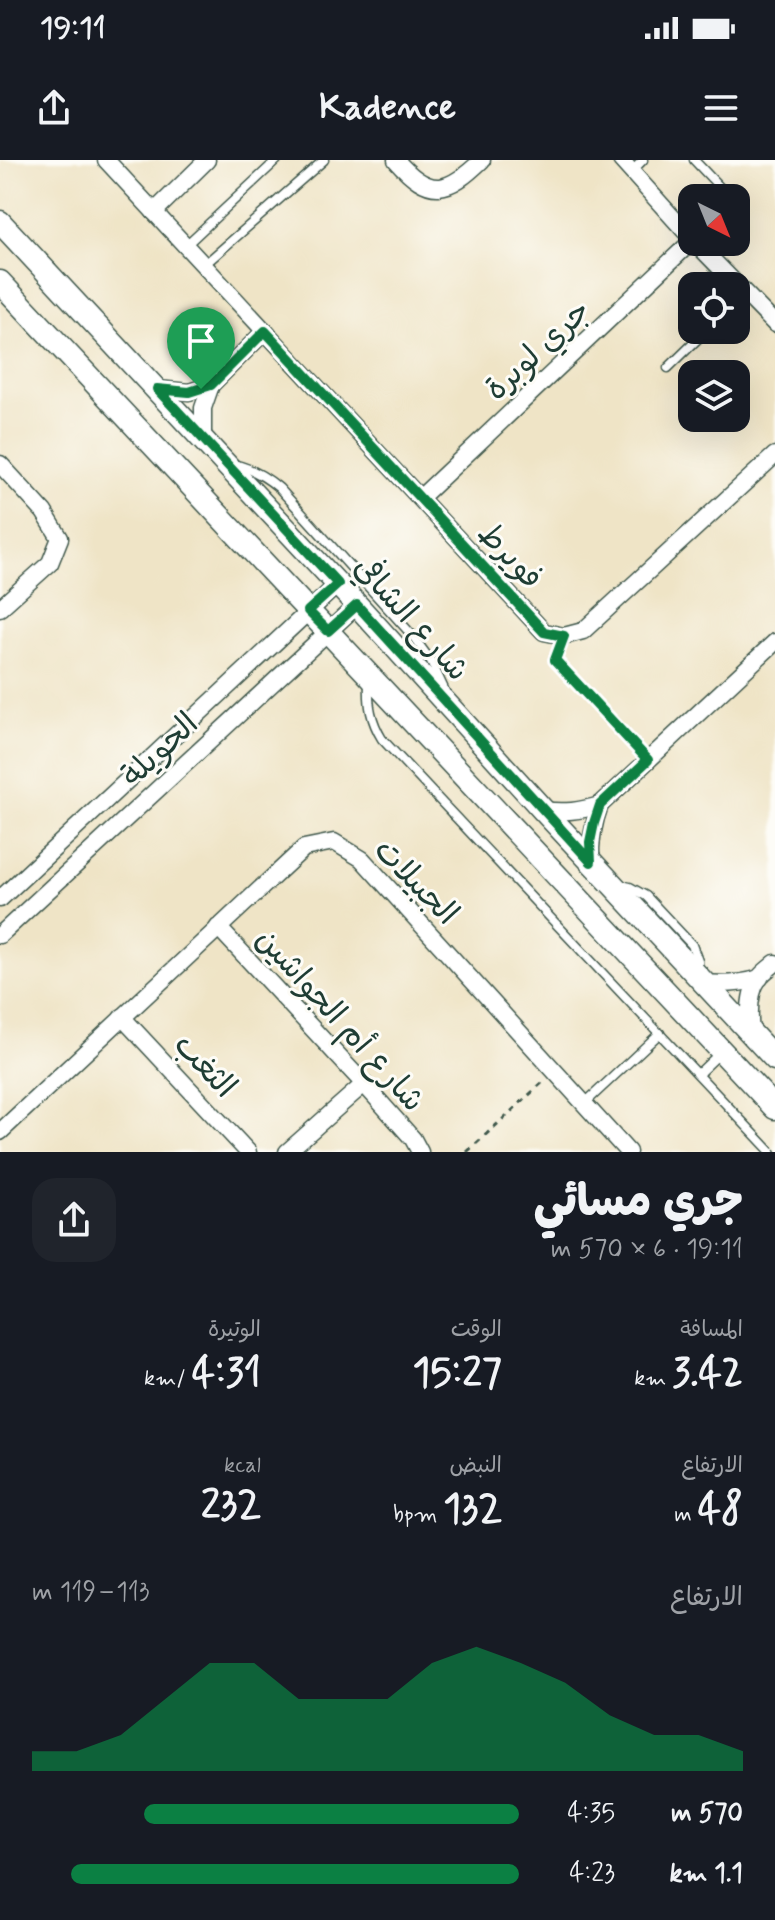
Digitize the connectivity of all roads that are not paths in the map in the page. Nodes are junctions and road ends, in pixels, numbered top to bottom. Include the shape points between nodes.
1 (106, 160) edge
2 (207, 160) edge
3 (277, 160) edge
4 (324, 160) edge
5 (396, 160) edge
6 (482, 160) edge
7 (694, 160) edge
8 (632, 164) edge
9 (717, 184) edge
10 (154, 212) junction
11 (678, 217) edge
12 (0, 222) edge
13 (185, 246) junction
14 (686, 256) edge
15 (203, 265) junction
16 (0, 282) edge
17 (750, 305) edge
18 (775, 324) edge
19 (265, 331) junction
20 (693, 344) edge
21 (668, 368) dead end
22 (211, 385) junction
23 (157, 389) junction
24 (203, 438) junction
25 (775, 455) edge
26 (226, 463) junction
27 (0, 464) edge
28 (420, 498) junction
29 (338, 584) junction
30 (357, 605) junction
31 (0, 608) edge
32 (308, 611) junction
33 (328, 631) junction
34 (775, 642) edge
35 (369, 674) junction
36 (448, 706) junction
37 (600, 805) junction
38 (543, 810) junction
39 (49, 854) junction
40 (591, 862) junction
41 (67, 873) junction
42 (0, 899) edge
43 (218, 927) junction
44 (0, 935) edge
45 (775, 963) edge
46 (760, 978) junction
47 (701, 979) junction
48 (122, 1017) junction
49 (751, 1032) junction
50 (660, 1033) junction
51 (722, 1052) junction
52 (775, 1059) edge
53 (698, 1074) junction
54 (364, 1084) junction
55 (584, 1104) junction
56 (775, 1108) edge
57 (0, 1132) edge
58 (248, 1152) edge
59 (287, 1152) edge
60 (420, 1152) edge
61 (628, 1152) edge
62 (771, 1152) edge

1 - 10 street, فويرط
2 - 10 street
3 - 13 lane
4 - 15 lane
5 - 6 street via 415,180 437,187 463,179
7 - 9 lane
8 - 11 street
10 - 13 street, فويرط
12 - 23 main road, شارع الشافي
13 - 15 street, فويرط
14 - 28 street, جري لوبرة
15 - 19 street, فويرط
16 - 32 main road
17 - 18 street
19 - 22 street
19 - 28 street, فويرط
20 - 21 lane
22 - 23 street via 189,392
22 - 24 street via 203,408
23 - 24 main road, شارع الشافي
24 - 26 main road, شارع الشافي
25 - 28 street, فويرط via 583,631 564,636 544,632
26 - 29 main road, شارع الشافي
26 - 36 lane via 255,471 279,488 422,648
27 - 31 street via 60,538 50,563
29 - 30 main road, شارع الشافي
29 - 32 street, الحويلة
30 - 33 street, الحويلة
30 - 36 main road, شارع الشافي
32 - 33 main road
32 - 39 street, الحويلة
33 - 35 main road
33 - 41 street, الحويلة
34 - 37 street
35 - 50 lane via 371,719 382,739
35 - 51 main road
36 - 38 main road, شارع الشافي
37 - 38 street via 562,813
37 - 40 street
38 - 40 main road, شارع الشافي
39 - 41 street
39 - 42 street, الحويلة
40 - 47 main road, شارع الشافي
41 - 44 street, الحويلة
43 - 48 street, الجبيلات
43 - 54 street, شارع أم الجواشين
43 - 55 street, الجبيلات via 304,848 334,842 362,859
45 - 46 street
46 - 47 street via 722,985
46 - 49 street via 749,1014
47 - 49 main road, شارع الشافي
48 - 57 street, الجبيلات
48 - 58 street, الثغب
49 - 52 main road, شارع الشافي
50 - 53 lane
50 - 55 lane
51 - 53 lane
51 - 56 main road
53 - 62 lane
54 - 59 street
54 - 60 street, شارع أم الجواشين
55 - 61 street, الجبيلات

